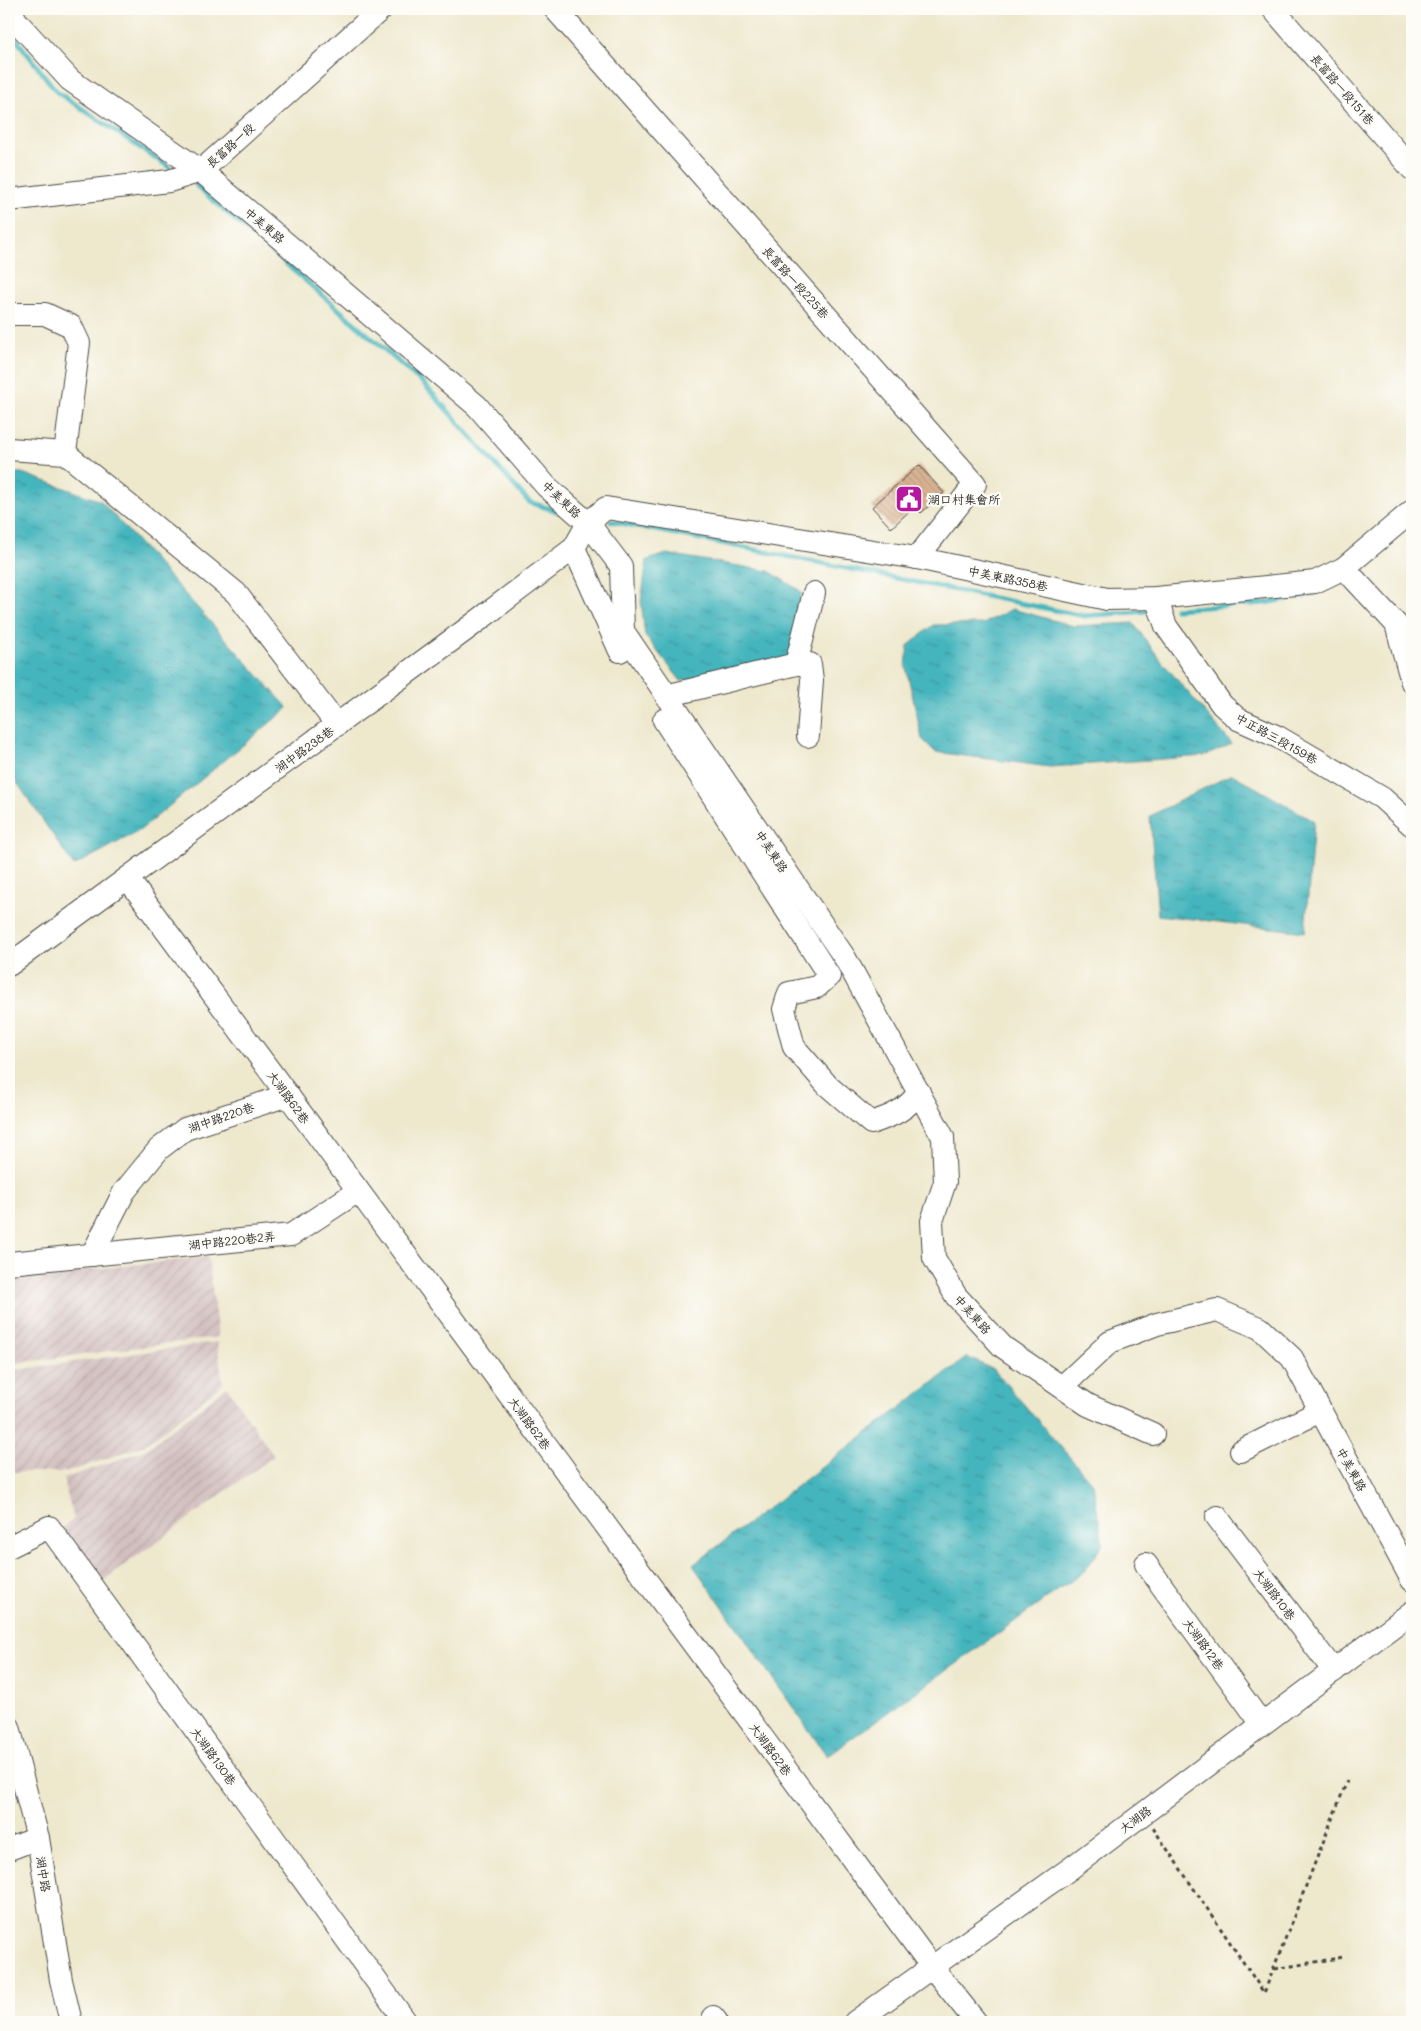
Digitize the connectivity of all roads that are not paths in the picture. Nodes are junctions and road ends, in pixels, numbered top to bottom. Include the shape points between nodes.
1 (10, 9) edge
2 (381, 9) edge
3 (555, 9) edge
4 (1273, 9) edge
5 (1412, 169) edge
6 (201, 171) junction
7 (9, 200) edge
8 (9, 314) edge
9 (9, 449) edge
10 (65, 453) junction
11 (1412, 511) edge
12 (588, 523) junction
13 (574, 548) junction
14 (917, 558) junction
15 (1344, 568) junction
16 (814, 593) dead end
17 (1156, 598) junction
18 (796, 664) junction
19 (1412, 682) edge
20 (666, 696) junction
21 (337, 725) junction
22 (808, 736) dead end
23 (1412, 826) edge
24 (128, 879) junction
25 (9, 965) edge
26 (919, 1092) junction
27 (288, 1095) junction
28 (358, 1191) junction
29 (92, 1255) junction
30 (9, 1263) edge
31 (1062, 1387) junction
32 (1320, 1411) junction
33 (1153, 1434) dead end
34 (1241, 1451) dead end
35 (1217, 1517) dead end
36 (9, 1547) edge
37 (1146, 1564) dead end
38 (1412, 1580) edge
39 (1412, 1612) edge
40 (1334, 1671) junction
41 (1262, 1724) junction
42 (9, 1726) edge
43 (38, 1838) junction
44 (9, 1849) edge
45 (932, 1967) junction
46 (71, 2022) edge
47 (406, 2022) edge
48 (855, 2022) edge
49 (976, 2022) edge

1 - 6 street, 中美東路 via 17,22 70,80
2 - 6 street, 長富路一段
3 - 14 street, 長富路一段225巷 via 975,484
4 - 5 street, 長富路一段151巷
6 - 7 street, 長富路一段 via 169,181
6 - 12 street, 中美東路 via 477,406 546,486
8 - 10 street via 46,314 72,326 79,342
9 - 10 street
10 - 21 street via 236,593
11 - 15 street, 中美東路358巷
12 - 13 street, 湖中路238巷
12 - 14 street, 中美東路358巷 via 606,508
12 - 20 street, 中美東路 via 621,566 623,631
13 - 21 street, 湖中路238巷
13 - 26 street via 621,652 829,976 817,988 788,993 784,1009 794,1047 828,1086 871,1123 894,1115 911,1104
14 - 17 street, 中美東路358巷 via 1107,599
15 - 17 street, 中美東路358巷 via 1315,582
15 - 19 street via 1396,624
16 - 18 street
17 - 23 street, 中正路三段159巷 via 1166,626 1222,705 1238,719 1278,736 1382,798
18 - 20 street
18 - 22 street via 810,664
20 - 26 street, 中美東路 via 845,958
21 - 24 street, 湖中路238巷
24 - 25 street, 湖中路238巷
24 - 27 street, 大湖路62巷
26 - 31 street, 中美東路 via 943,1137 945,1182 932,1221 934,1258 956,1296 1003,1347
27 - 28 street, 大湖路62巷
27 - 29 street, 湖中路220巷 via 184,1129 165,1144 124,1192
28 - 29 street, 湖中路220巷2弄 via 291,1234
28 - 45 street, 大湖路62巷
29 - 30 street
31 - 32 street, 中美東路 via 1110,1342 1157,1324 1217,1310 1260,1328 1292,1358
31 - 33 street via 1088,1405
32 - 34 street
32 - 38 street, 中美東路
35 - 40 street, 大湖路10巷
36 - 47 street, 大湖路130巷 via 49,1527
37 - 41 street, 大湖路12巷
39 - 40 street, 大湖路
40 - 41 street, 大湖路
41 - 45 street, 大湖路 via 1071,1868
42 - 43 street, 湖中路
43 - 44 street
43 - 46 street, 湖中路
45 - 48 street, 大湖路
45 - 49 street, 大湖路62巷

